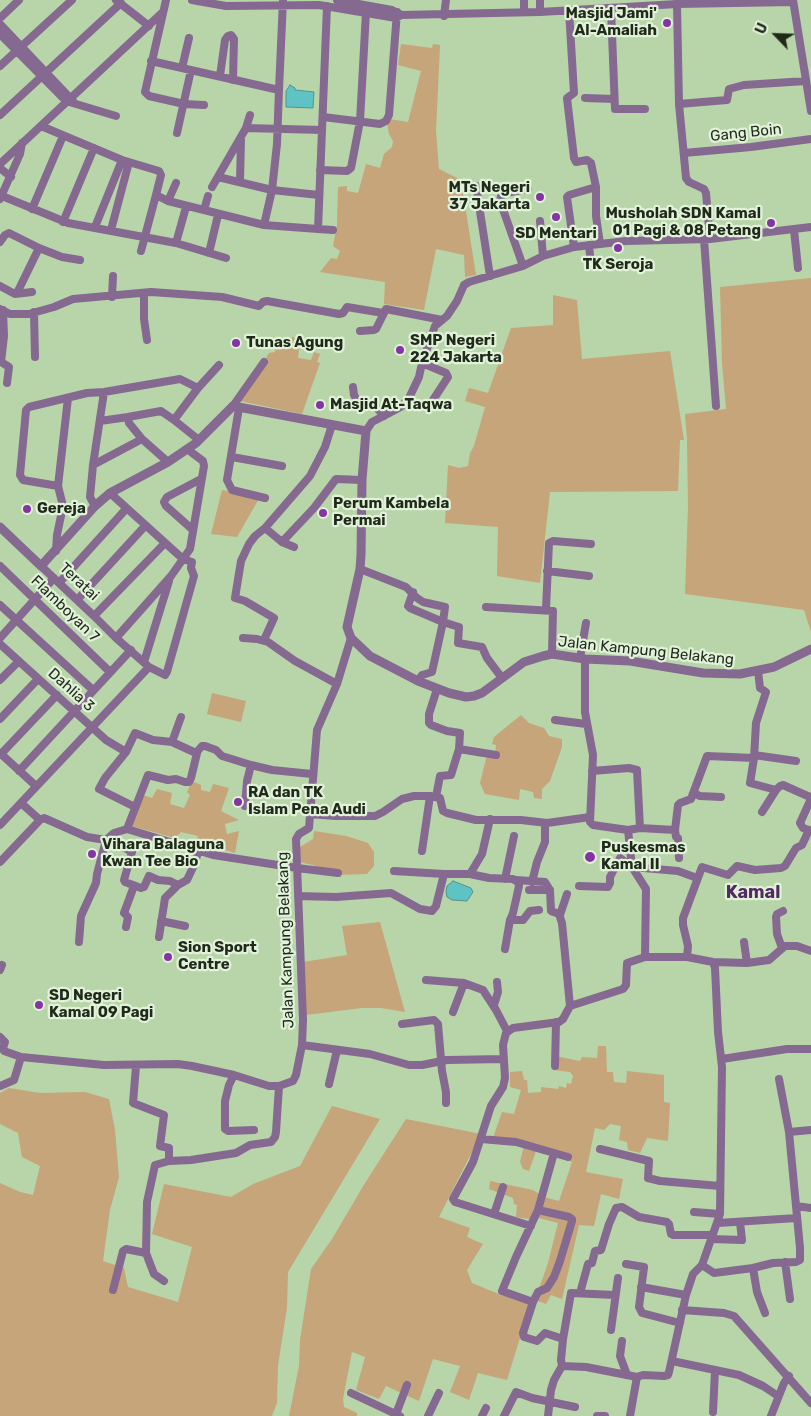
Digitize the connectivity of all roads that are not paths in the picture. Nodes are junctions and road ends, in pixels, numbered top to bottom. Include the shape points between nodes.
1 (19, 0) edge
2 (72, 0) edge
3 (166, 0) edge
4 (192, 0) edge
5 (337, 0) edge
6 (393, 0) edge
7 (446, 0) edge
8 (524, 0) edge
9 (540, 0) edge
10 (793, 1) edge
11 (119, 2) edge
12 (274, 2) edge
13 (283, 2) edge
14 (309, 2) edge
15 (680, 3) edge
16 (635, 4) edge
17 (327, 6) junction
18 (610, 9) junction
19 (570, 10) junction
20 (163, 12) junction
21 (366, 12) junction
22 (524, 12) junction
23 (540, 12) junction
24 (396, 14) junction
25 (444, 16) junction
26 (0, 18) edge
27 (0, 24) edge
28 (148, 26) junction
29 (0, 34) edge
30 (189, 38) dead end
31 (19, 49) junction
32 (151, 61) junction
33 (0, 66) edge
34 (182, 68) junction
35 (191, 70) junction
36 (43, 74) junction
37 (220, 76) junction
38 (233, 80) junction
39 (806, 81) junction
40 (279, 90) junction
41 (585, 98) dead end
42 (614, 100) junction
43 (70, 101) junction
44 (184, 104) junction
45 (680, 104) junction
46 (204, 105) dead end
47 (645, 109) dead end
48 (811, 110) edge
49 (0, 115) edge
50 (250, 115) dead end
51 (116, 116) dead end
52 (323, 117) junction
53 (360, 121) junction
54 (41, 126) junction
55 (246, 128) junction
56 (278, 129) junction
57 (322, 130) junction
58 (177, 133) dead end
59 (63, 136) junction
60 (242, 137) junction
61 (811, 139) edge
62 (22, 143) junction
63 (94, 148) junction
64 (684, 154) junction
65 (126, 161) junction
66 (0, 164) edge
67 (0, 168) edge
68 (320, 170) junction
69 (11, 177) junction
70 (218, 177) junction
71 (176, 182) dead end
72 (240, 182) junction
73 (476, 186) dead end
74 (212, 187) dead end
75 (596, 187) junction
76 (528, 189) dead end
77 (272, 190) junction
78 (319, 194) junction
79 (156, 195) junction
80 (208, 196) dead end
81 (1, 198) edge
82 (168, 201) junction
83 (186, 206) junction
84 (32, 209) junction
85 (204, 210) junction
86 (218, 215) junction
87 (540, 221) dead end
88 (63, 222) junction
89 (264, 226) junction
90 (95, 227) junction
91 (811, 227) edge
92 (318, 229) junction
93 (111, 230) junction
94 (333, 230) dead end
95 (794, 230) junction
96 (145, 237) junction
97 (707, 239) junction
98 (0, 242) edge
99 (176, 243) junction
100 (600, 244) junction
101 (589, 245) junction
102 (574, 247) junction
103 (39, 248) junction
104 (141, 251) dead end
105 (209, 253) junction
106 (543, 256) junction
107 (226, 258) dead end
108 (80, 260) dead end
109 (591, 265) dead end
110 (523, 266) junction
111 (798, 268) dead end
112 (113, 276) dead end
113 (490, 276) junction
114 (0, 286) edge
115 (32, 292) dead end
116 (17, 293) junction
117 (144, 293) junction
118 (112, 297) junction
119 (2, 310) edge
120 (34, 312) junction
121 (383, 313) junction
122 (442, 320) junction
123 (360, 332) dead end
124 (147, 340) dead end
125 (34, 356) dead end
126 (264, 362) dead end
127 (422, 363) junction
128 (219, 365) dead end
129 (7, 384) dead end
130 (353, 387) dead end
131 (198, 388) junction
132 (104, 392) junction
133 (68, 398) junction
134 (433, 400) dead end
135 (716, 406) dead end
136 (236, 407) junction
137 (384, 416) junction
138 (128, 417) junction
139 (174, 420) junction
140 (100, 421) junction
141 (332, 425) junction
142 (366, 431) junction
143 (142, 438) junction
144 (199, 440) junction
145 (187, 449) junction
146 (232, 457) junction
147 (168, 462) junction
148 (93, 465) junction
149 (282, 466) dead end
150 (201, 479) junction
151 (362, 480) junction
152 (58, 486) junction
153 (110, 493) junction
154 (265, 498) dead end
155 (95, 506) junction
156 (126, 509) junction
157 (146, 526) junction
158 (0, 527) edge
159 (266, 529) junction
160 (193, 530) junction
161 (282, 542) junction
162 (165, 543) junction
163 (591, 544) dead end
164 (294, 547) dead end
165 (56, 551) junction
166 (184, 559) junction
167 (0, 566) edge
168 (42, 566) junction
169 (360, 569) junction
170 (547, 571) junction
171 (171, 576) junction
172 (589, 576) dead end
173 (57, 580) junction
174 (413, 592) junction
175 (35, 599) junction
176 (77, 600) junction
177 (0, 605) edge
178 (486, 607) dead end
179 (546, 609) junction
180 (94, 616) junction
181 (16, 620) junction
182 (443, 622) junction
183 (586, 622) dead end
184 (0, 638) edge
185 (116, 638) junction
186 (244, 638) dead end
187 (351, 638) junction
188 (264, 640) junction
189 (0, 644) edge
190 (811, 644) edge
191 (130, 650) junction
192 (808, 650) edge
193 (552, 654) junction
194 (583, 659) junction
195 (19, 661) junction
196 (144, 662) junction
197 (758, 671) junction
198 (110, 672) junction
199 (502, 678) junction
200 (38, 679) junction
201 (0, 680) edge
202 (418, 682) junction
203 (337, 684) junction
204 (437, 689) junction
205 (93, 690) junction
206 (57, 695) junction
207 (74, 711) junction
208 (181, 717) dead end
209 (0, 719) edge
210 (556, 720) dead end
211 (586, 724) junction
212 (92, 727) junction
213 (172, 742) junction
214 (459, 749) junction
215 (126, 752) junction
216 (0, 753) edge
217 (198, 753) junction
218 (496, 755) dead end
219 (754, 756) junction
220 (796, 761) dead end
221 (252, 765) junction
222 (19, 770) junction
223 (592, 770) junction
224 (312, 774) junction
225 (36, 786) junction
226 (776, 790) junction
227 (693, 793) junction
228 (433, 796) junction
229 (721, 797) dead end
230 (21, 803) junction
231 (245, 806) dead end
232 (135, 807) junction
233 (762, 812) dead end
234 (309, 814) junction
235 (590, 817) junction
236 (490, 819) junction
237 (40, 820) junction
238 (545, 823) junction
239 (0, 825) edge
240 (640, 828) junction
241 (127, 829) junction
242 (628, 830) junction
243 (675, 830) junction
244 (810, 830) edge
245 (514, 836) dead end
246 (106, 840) junction
247 (422, 851) dead end
248 (198, 852) junction
249 (679, 858) dead end
250 (0, 862) edge
251 (632, 867) junction
252 (297, 868) junction
253 (394, 871) dead end
254 (338, 873) dead end
255 (444, 874) junction
256 (470, 874) junction
257 (505, 878) junction
258 (697, 878) junction
259 (516, 880) junction
260 (532, 882) junction
261 (178, 885) junction
262 (134, 886) junction
263 (579, 886) dead end
264 (528, 890) dead end
265 (550, 890) junction
266 (567, 894) dead end
267 (298, 896) junction
268 (539, 910) dead end
269 (784, 911) dead end
270 (560, 915) junction
271 (510, 920) junction
272 (161, 921) junction
273 (185, 926) dead end
274 (126, 927) dead end
275 (159, 937) dead end
276 (79, 942) dead end
277 (744, 942) dead end
278 (782, 948) junction
279 (505, 949) dead end
280 (811, 951) edge
281 (645, 957) junction
282 (687, 958) junction
283 (713, 962) junction
284 (747, 963) junction
285 (426, 980) dead end
286 (497, 982) dead end
287 (464, 983) junction
288 (494, 1005) junction
289 (570, 1006) junction
290 (453, 1012) dead end
291 (556, 1022) junction
292 (402, 1024) dead end
293 (507, 1031) junction
294 (0, 1037) edge
295 (302, 1045) junction
296 (811, 1049) edge
297 (337, 1050) junction
298 (21, 1057) junction
299 (503, 1059) junction
300 (722, 1059) junction
301 (442, 1060) junction
302 (136, 1066) junction
303 (555, 1066) dead end
304 (234, 1075) junction
305 (779, 1078) dead end
306 (330, 1084) dead end
307 (0, 1086) edge
308 (279, 1086) junction
309 (446, 1103) dead end
310 (254, 1130) dead end
311 (811, 1130) edge
312 (789, 1132) junction
313 (481, 1137) junction
314 (600, 1149) dead end
315 (554, 1153) junction
316 (568, 1157) dead end
317 (169, 1161) junction
318 (720, 1186) junction
319 (503, 1187) dead end
320 (796, 1206) junction
321 (811, 1208) edge
322 (538, 1210) junction
323 (694, 1212) dead end
324 (494, 1214) junction
325 (720, 1214) junction
326 (797, 1218) junction
327 (740, 1222) junction
328 (718, 1224) junction
329 (531, 1226) junction
330 (712, 1237) junction
331 (146, 1253) junction
332 (785, 1262) junction
333 (626, 1264) dead end
334 (702, 1265) junction
335 (753, 1268) junction
336 (618, 1278) dead end
337 (164, 1281) dead end
338 (641, 1287) junction
339 (114, 1290) dead end
340 (580, 1293) junction
341 (615, 1295) junction
342 (686, 1295) junction
343 (790, 1299) dead end
344 (533, 1302) junction
345 (682, 1310) junction
346 (765, 1313) dead end
347 (680, 1323) junction
348 (611, 1330) dead end
349 (563, 1339) junction
350 (622, 1341) dead end
351 (672, 1361) junction
352 (562, 1366) junction
353 (715, 1370) junction
354 (627, 1375) junction
355 (789, 1376) junction
356 (637, 1377) junction
357 (408, 1385) dead end
358 (351, 1393) dead end
359 (439, 1393) dead end
360 (778, 1396) junction
361 (550, 1402) junction
362 (811, 1402) edge
363 (575, 1407) dead end
364 (486, 1408) dead end
365 (713, 1412) dead end
366 (398, 1415) edge
367 (428, 1416) edge
368 (482, 1416) edge
369 (504, 1416) edge
370 (548, 1416) edge
371 (597, 1416) edge
372 (605, 1416) edge
373 (630, 1416) edge
374 (771, 1416) edge

1 - 26 street
2 - 31 street
3 - 20 street
4 - 12 street via 226,6
5 - 24 street
6 - 24 street
7 - 25 street
8 - 22 street
9 - 23 street
10 - 15 street
10 - 39 street
11 - 28 street
11 - 36 street
12 - 13 street
13 - 14 street
13 - 40 street
14 - 17 street
15 - 16 street
15 - 45 street
16 - 18 street
17 - 21 street
17 - 52 street
18 - 19 street
18 - 42 street
19 - 23 street
19 - 75 street via 574,93 566,98 574,158 576,162 587,160 592,163
20 - 28 street
20 - 32 street
21 - 24 street
21 - 53 street
22 - 23 street
22 - 25 street
24 - 25 street
24 - 53 street via 388,118 383,124
27 - 31 street
28 - 43 street
29 - 31 street
30 - 34 street
31 - 33 street
31 - 36 street
32 - 34 street
32 - 44 street via 144,90 146,94
34 - 35 street
35 - 37 street
35 - 44 street
36 - 43 street
36 - 49 street
37 - 38 street
37 - 38 street via 226,40 231,35 234,39
38 - 40 street
39 - 45 street via 744,85 729,89 727,100
39 - 48 street
40 - 56 street
41 - 42 street
42 - 47 street via 615,110
43 - 51 street
43 - 54 street
44 - 46 street
44 - 58 street
45 - 64 street
50 - 55 street
52 - 53 street
52 - 57 street
53 - 68 street via 351,168 347,171
54 - 59 street
54 - 62 street
55 - 56 street
55 - 60 street
56 - 57 street
56 - 77 street
57 - 68 street
59 - 63 street
59 - 84 street
60 - 70 street
60 - 72 street
61 - 64 street, Gang Boin
62 - 66 street
62 - 69 street
63 - 65 street
63 - 88 street
64 - 97 street via 686,178 706,193
65 - 79 street via 161,172
65 - 90 street
65 - 93 street
67 - 69 street
68 - 78 street
69 - 81 street
70 - 72 street
70 - 74 street
71 - 82 street
72 - 77 street
73 - 113 street
75 - 100 street
75 - 102 street via 566,198
76 - 110 street via 505,193 500,201
77 - 78 street
77 - 89 street
78 - 92 street
79 - 82 street
79 - 96 street
80 - 85 street
81 - 84 street
82 - 83 street
83 - 85 street
83 - 99 street
84 - 88 street
85 - 86 street
86 - 89 street
86 - 105 street
87 - 106 street
88 - 90 street
89 - 92 street
90 - 93 street
91 - 95 street
92 - 94 street
93 - 96 street
95 - 97 street
95 - 111 street
96 - 99 street
96 - 104 street
97 - 100 street
97 - 135 street
98 - 103 street via 9,233
99 - 105 street
100 - 101 street
101 - 102 street
101 - 109 street
102 - 106 street
103 - 108 street
103 - 116 street
105 - 107 street
106 - 110 street
110 - 113 street
112 - 118 street
113 - 122 street via 464,285 457,301
114 - 116 street
115 - 116 street
117 - 118 street
117 - 121 street via 222,297 259,306 267,301 339,314 347,306
117 - 124 street
118 - 120 street via 72,299
119 - 120 street via 10,314
119 - 129 street via 4,336 1,361 9,367
120 - 125 street
121 - 122 street via 388,309
121 - 123 street via 376,329
122 - 127 street via 435,326
126 - 136 street
127 - 134 street via 448,376
127 - 137 street via 409,398
128 - 131 street
130 - 137 street via 357,400 376,408
131 - 132 street via 180,379
131 - 139 street
132 - 133 street via 87,392
132 - 140 street
133 - 152 street
133 - 152 street via 26,410 21,478
136 - 141 street
136 - 144 street
136 - 146 street
137 - 142 street via 372,422
138 - 139 street via 161,412
138 - 140 street
138 - 143 street via 128,422
139 - 144 street
140 - 148 street
141 - 142 street
141 - 159 street via 310,476
142 - 151 street, Jalan Kampung Belakang
143 - 147 street
143 - 148 street
144 - 145 street
145 - 147 street
145 - 150 street via 204,463
146 - 149 street
146 - 154 street via 227,480 232,490
147 - 153 street
148 - 155 street via 90,497
150 - 160 street
150 - 160 street via 167,497 164,502
151 - 161 street via 336,478 314,508
151 - 169 street, Jalan Kampung Belakang
152 - 165 street via 63,506
153 - 155 street
153 - 156 street
155 - 165 street
156 - 157 street
156 - 173 street
157 - 162 street
157 - 176 street
158 - 168 street, Teratai
159 - 161 street
159 - 188 street via 245,551 234,596 274,618
160 - 166 street via 190,549
161 - 164 street
162 - 166 street
162 - 180 street
163 - 170 street via 550,542
165 - 168 street
166 - 171 street
166 - 196 street via 192,562 194,576 167,672 163,675
167 - 175 street, Flamboyan 7
168 - 173 street, Teratai
169 - 174 street
169 - 187 street, Jalan Kampung Belakang via 348,623
170 - 172 street
170 - 179 street
171 - 185 street
171 - 196 street
173 - 175 street
173 - 176 street, Teratai
174 - 182 street via 423,602 445,607
174 - 182 street via 410,608
175 - 181 street
175 - 198 street, Flamboyan 7
176 - 180 street, Teratai
177 - 181 street
178 - 179 street
179 - 193 street via 554,612
180 - 185 street, Teratai
181 - 184 street
181 - 205 street
182 - 199 street via 460,628 458,643 482,647 486,658
182 - 202 street via 432,672 422,675
183 - 194 street
185 - 191 street, Teratai
186 - 188 street
187 - 202 street, Jalan Kampung Belakang via 370,656
187 - 203 street, Jalan Kampung Belakang
188 - 203 street
189 - 195 street, Dahlia 3
190 - 192 street
191 - 196 street, Teratai
191 - 198 street
192 - 197 street, Jalan Kampung Belakang via 774,667
193 - 194 street, Jalan Kampung Belakang
193 - 199 street, Jalan Kampung Belakang via 528,660
194 - 197 street, Jalan Kampung Belakang via 630,661 724,674
194 - 211 street
195 - 200 street, Dahlia 3
195 - 201 street
196 - 212 street
197 - 219 street via 760,688 766,692 756,723
198 - 205 street
199 - 204 street, Jalan Kampung Belakang via 474,696 455,695
200 - 206 street, Dahlia 3
200 - 209 street
202 - 204 street, Jalan Kampung Belakang
203 - 224 street, Jalan Kampung Belakang via 317,730
204 - 214 street via 429,714 430,724 460,732
205 - 207 street
206 - 207 street, Dahlia 3
206 - 216 street
207 - 212 street, Dahlia 3
207 - 222 street
208 - 213 street
210 - 211 street
211 - 223 street via 592,746
212 - 215 street, Dahlia 3
212 - 225 street
213 - 215 street via 153,740 135,732
213 - 217 street
214 - 218 street
214 - 228 street via 451,776 440,776
215 - 232 street via 99,789
216 - 222 street
217 - 221 street via 205,746 222,756
217 - 232 street via 189,782 149,775
219 - 220 street
219 - 226 street via 750,783
219 - 227 street via 707,756
221 - 224 street
221 - 231 street
222 - 225 street
223 - 235 street
223 - 240 street via 637,770
224 - 234 street, Jalan Kampung Belakang
225 - 230 street
226 - 233 street
226 - 244 street via 783,785 810,797 800,823
227 - 229 street
227 - 243 street via 689,801 678,805
228 - 234 street via 406,797 375,816
228 - 236 street via 441,800 443,811 451,815
228 - 247 street
230 - 237 street
230 - 239 street
232 - 241 street
234 - 252 street, Jalan Kampung Belakang via 309,828 296,838
235 - 238 street
235 - 242 street via 593,825
236 - 238 street
236 - 256 street via 482,854
237 - 246 street via 44,818 84,836
237 - 250 street
238 - 260 street via 545,842
240 - 242 street
240 - 243 street
241 - 246 street
241 - 248 street
242 - 251 street
243 - 249 street
244 - 258 street via 785,866 756,870 737,866 728,875 702,867
245 - 257 street
246 - 262 street via 132,852 124,880
246 - 276 street via 96,883 81,916
248 - 252 street
248 - 261 street via 189,878
251 - 258 street via 678,871
251 - 263 street via 620,858 608,887
251 - 281 street via 646,889
252 - 254 street
252 - 267 street, Jalan Kampung Belakang
253 - 255 street
255 - 256 street
255 - 267 street via 432,911 420,909 391,893
256 - 257 street
257 - 259 street
258 - 282 street via 682,925 688,946
259 - 260 street
259 - 271 street via 519,886
260 - 265 street via 546,883
261 - 262 street via 149,876 143,888
261 - 272 street via 165,898
262 - 274 street via 124,913 128,917
264 - 265 street
265 - 270 street via 551,911
266 - 270 street
267 - 295 street, Jalan Kampung Belakang
268 - 271 street via 529,912 523,920
269 - 278 street via 776,918
270 - 289 street
271 - 279 street
272 - 273 street
272 - 275 street
277 - 284 street
278 - 280 street via 797,946
278 - 284 street via 769,960
281 - 282 street
281 - 289 street via 627,963 623,988
282 - 283 street
283 - 284 street
283 - 300 street
285 - 287 street
286 - 288 street
287 - 288 street via 485,991
287 - 290 street
288 - 293 street
289 - 291 street via 563,1018
291 - 293 street
291 - 303 street
292 - 301 street via 436,1021
293 - 299 street
294 - 298 street via 5,1042 4,1051
295 - 297 street, Jalan Kampung Belakang
295 - 308 street, Jalan Kampung Belakang via 295,1078 291,1083
296 - 300 street via 787,1049
297 - 301 street, Jalan Kampung Belakang via 370,1054 409,1065
297 - 306 street
298 - 302 street
298 - 307 street via 14,1080
299 - 301 street, Jalan Kampung Belakang
299 - 313 street via 503,1087
300 - 318 street
301 - 309 street
302 - 304 street via 178,1064
302 - 317 street via 133,1103 164,1115 160,1146 170,1148
304 - 308 street
304 - 310 street via 225,1101 225,1129
305 - 312 street
308 - 317 street via 276,1132 271,1142 250,1145 236,1153
311 - 312 street
312 - 320 street
313 - 315 street via 516,1142
313 - 324 street via 473,1162 454,1197 455,1202
314 - 318 street via 649,1161 648,1178
315 - 316 street
315 - 322 street
317 - 331 street via 154,1166 147,1202
318 - 325 street
319 - 324 street
320 - 321 street
320 - 326 street
322 - 329 street
322 - 344 street via 569,1216 572,1222 554,1277 545,1290 538,1292
323 - 325 street
324 - 329 street
325 - 328 street
326 - 327 street
326 - 332 street via 801,1256 798,1261
327 - 328 street
327 - 330 street via 742,1240
328 - 330 street
329 - 344 street via 502,1291
330 - 334 street
330 - 340 street via 673,1235 667,1222 639,1216 622,1207 616,1208 601,1250 594,1251 592,1263 588,1264
331 - 337 street via 154,1274
331 - 339 street via 123,1251
332 - 335 street
332 - 343 street
333 - 338 street via 644,1267
334 - 335 street via 714,1273
334 - 342 street via 693,1274
335 - 346 street
336 - 341 street
338 - 342 street
338 - 347 street via 639,1307 642,1313
340 - 341 street
340 - 349 street via 570,1293
341 - 348 street
342 - 345 street
344 - 349 street via 524,1337 537,1341 545,1333
345 - 347 street
345 - 355 street via 734,1316
347 - 351 street
349 - 352 street
350 - 354 street via 620,1356
351 - 353 street
351 - 356 street via 668,1375 642,1374
352 - 354 street
352 - 361 street via 554,1380
353 - 360 street via 752,1380
353 - 365 street
354 - 356 street
355 - 360 street
355 - 362 street
356 - 373 street
357 - 366 street
358 - 366 street
359 - 367 street
360 - 374 street
361 - 363 street
361 - 369 street via 516,1392
361 - 370 street
364 - 368 street
371 - 372 street

